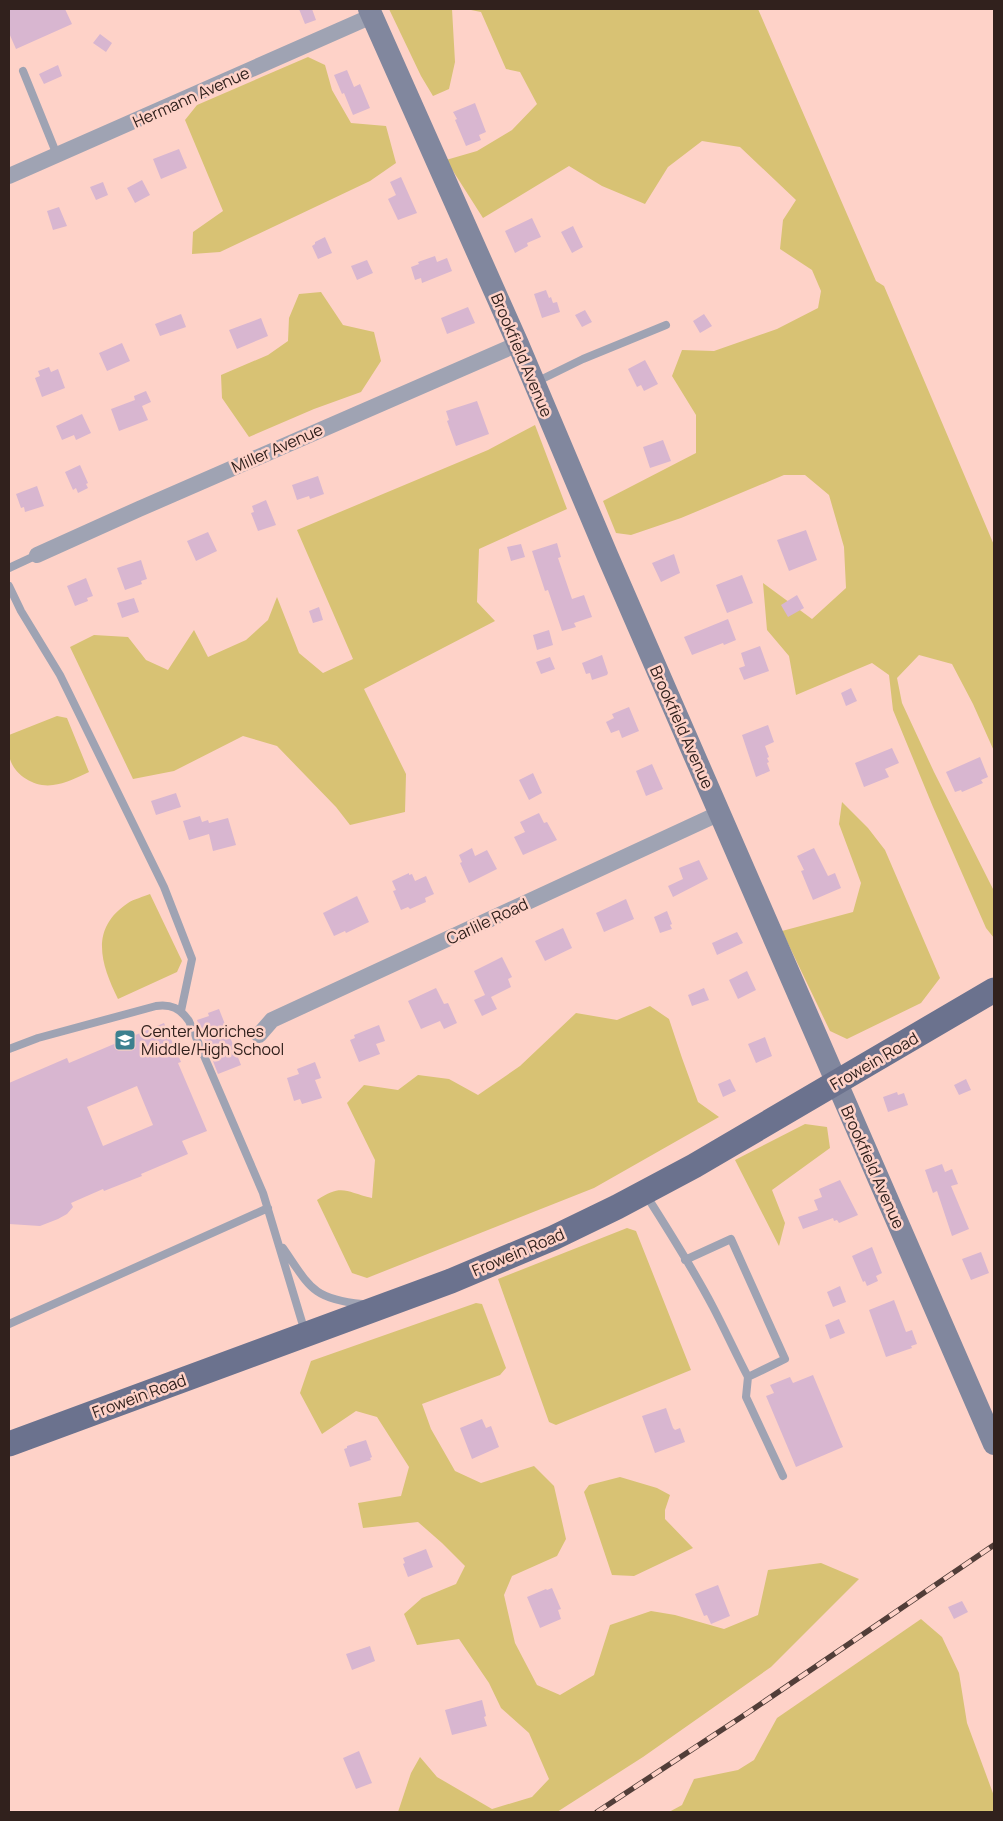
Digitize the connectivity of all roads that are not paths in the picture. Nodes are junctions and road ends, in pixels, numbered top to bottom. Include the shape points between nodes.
1 (371, 12) edge
2 (23, 71) dead end
3 (57, 155) junction
4 (9, 176) edge
5 (666, 325) dead end
6 (518, 344) junction
7 (534, 383) junction
8 (38, 555) joint
9 (9, 568) edge
10 (9, 586) edge
11 (720, 813) junction
12 (994, 990) edge
13 (182, 1011) junction
14 (259, 1035) dead end
15 (9, 1050) edge
16 (837, 1083) junction
17 (645, 1193) junction
18 (268, 1208) junction
19 (278, 1242) junction
20 (685, 1260) junction
21 (382, 1306) junction
22 (9, 1324) edge
23 (306, 1334) junction
24 (748, 1377) junction
25 (9, 1444) edge
26 (994, 1444) edge
27 (783, 1476) dead end

1 - 3 street, Hermann Avenue
1 - 6 main road, Brookfield Avenue
2 - 3 lane
3 - 4 street, Hermann Avenue
5 - 7 lane
6 - 7 main road, Brookfield Avenue
6 - 8 street, Miller Avenue via 138,508
7 - 11 main road, Brookfield Avenue
8 - 9 lane
10 - 13 lane via 20,611 60,675 164,887 192,959
11 - 14 street, Carlile Road via 272,1020
11 - 16 main road, Brookfield Avenue
12 - 16 main road, Frowein Road
13 - 15 lane via 170,1006 156,1006 42,1036
13 - 18 lane
16 - 17 main road, Frowein Road
16 - 26 main road, Brookfield Avenue
17 - 20 lane
17 - 21 main road, Frowein Road via 525,1250
18 - 19 lane
18 - 22 lane
19 - 21 lane via 318,1293 334,1300
19 - 23 lane
20 - 24 lane via 713,1306
20 - 24 lane via 731,1239 786,1359
21 - 23 main road, Frowein Road
23 - 25 main road, Frowein Road
24 - 27 lane via 746,1397

